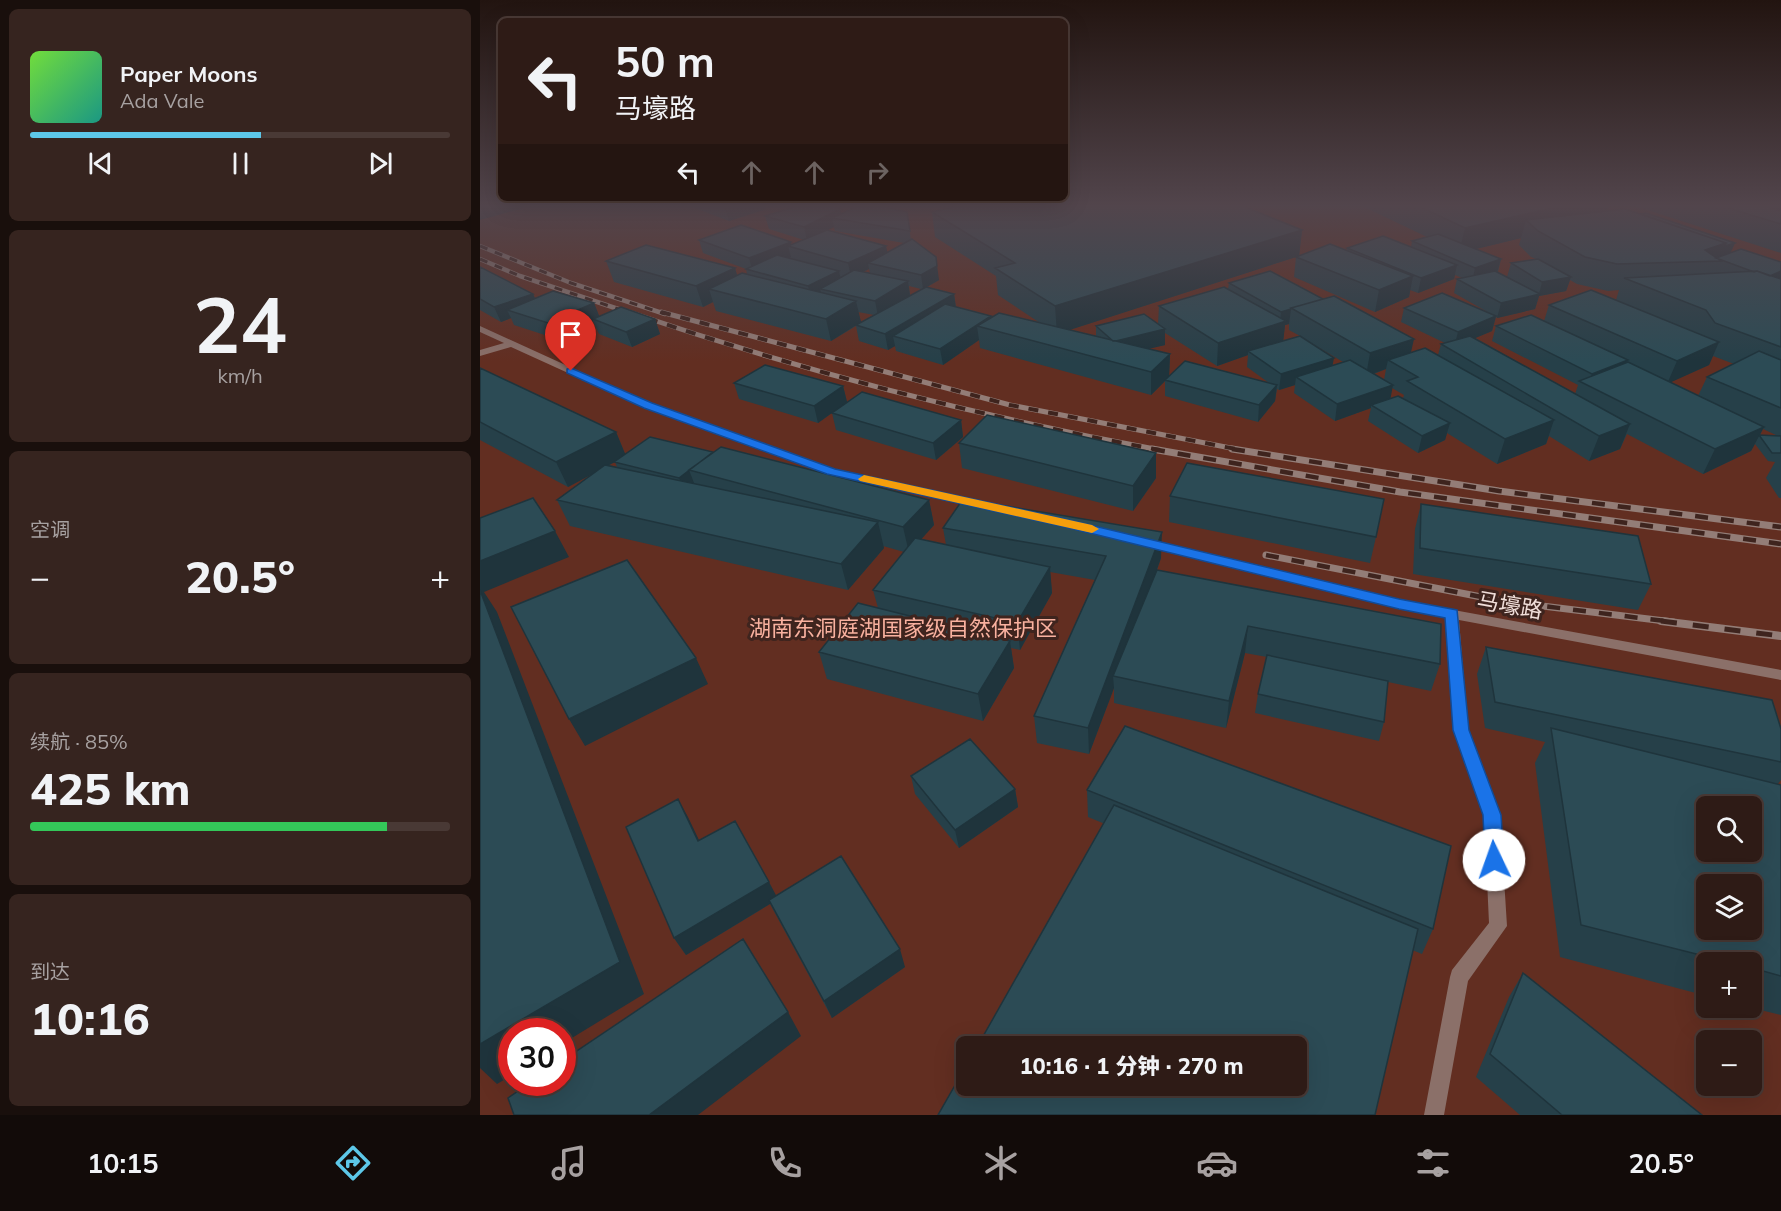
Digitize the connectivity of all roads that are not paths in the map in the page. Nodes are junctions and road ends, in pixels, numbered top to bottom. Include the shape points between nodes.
1 (480, 329) edge
2 (512, 344) junction
3 (480, 353) edge
4 (983, 505) edge
5 (1134, 540) edge
6 (1452, 614) junction
7 (1781, 675) edge
8 (1434, 1115) edge

1 - 2 street
2 - 3 street
2 - 4 street via 648,406 832,472
5 - 6 street, 马壕路
6 - 7 street, 马壕路
6 - 8 street via 1461,730 1492,815 1498,926 1459,977

